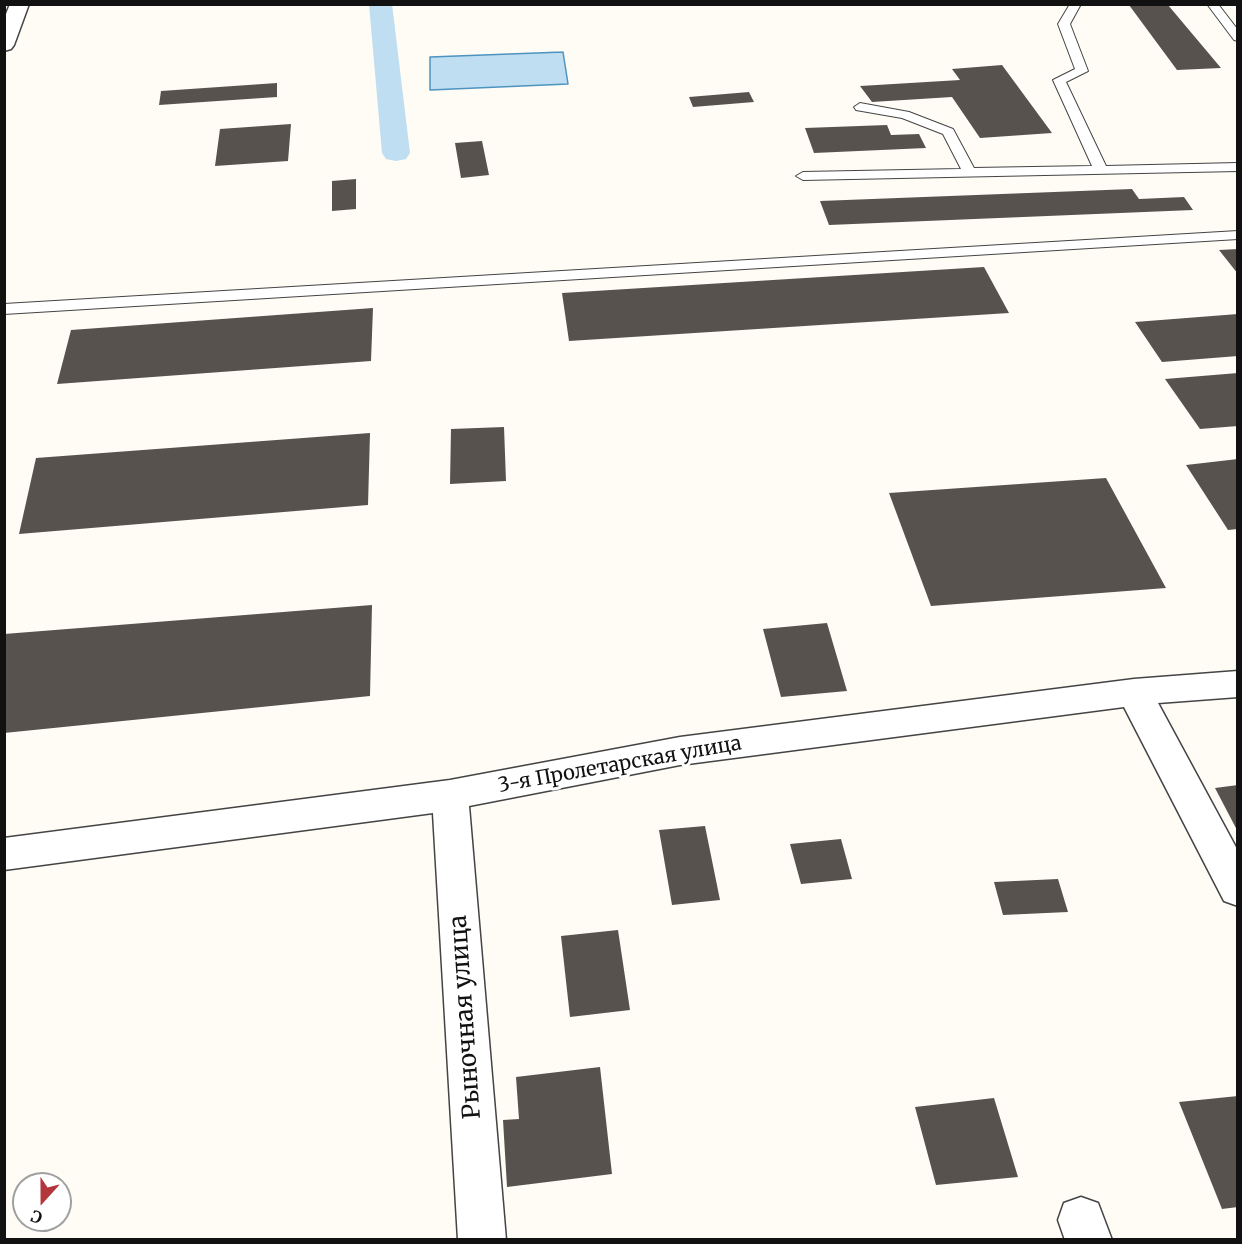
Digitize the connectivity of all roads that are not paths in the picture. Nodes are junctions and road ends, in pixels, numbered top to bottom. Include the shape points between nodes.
1 (20, 4) edge
2 (1076, 4) edge
3 (1212, 4) edge
4 (1238, 38) edge
5 (4, 45) edge
6 (860, 106) dead end
7 (1238, 167) edge
8 (1101, 170) junction
9 (970, 173) junction
10 (803, 176) dead end
11 (1238, 235) edge
12 (4, 309) edge
13 (1238, 684) edge
14 (1134, 692) junction
15 (450, 795) junction
16 (4, 854) edge
17 (1238, 889) edge
18 (482, 1239) edge

1 - 5 street
2 - 8 lane via 1064,24 1082,71 1059,80
3 - 4 lane
6 - 9 lane via 905,115 948,132
7 - 8 lane
8 - 9 lane
9 - 10 lane
11 - 12 lane
13 - 14 street, 3-я Пролетарская улица
14 - 15 street, 3-я Пролетарская улица via 680,751
14 - 17 street
15 - 16 street, 3-я Пролетарская улица
15 - 18 street, Рыночная улица

